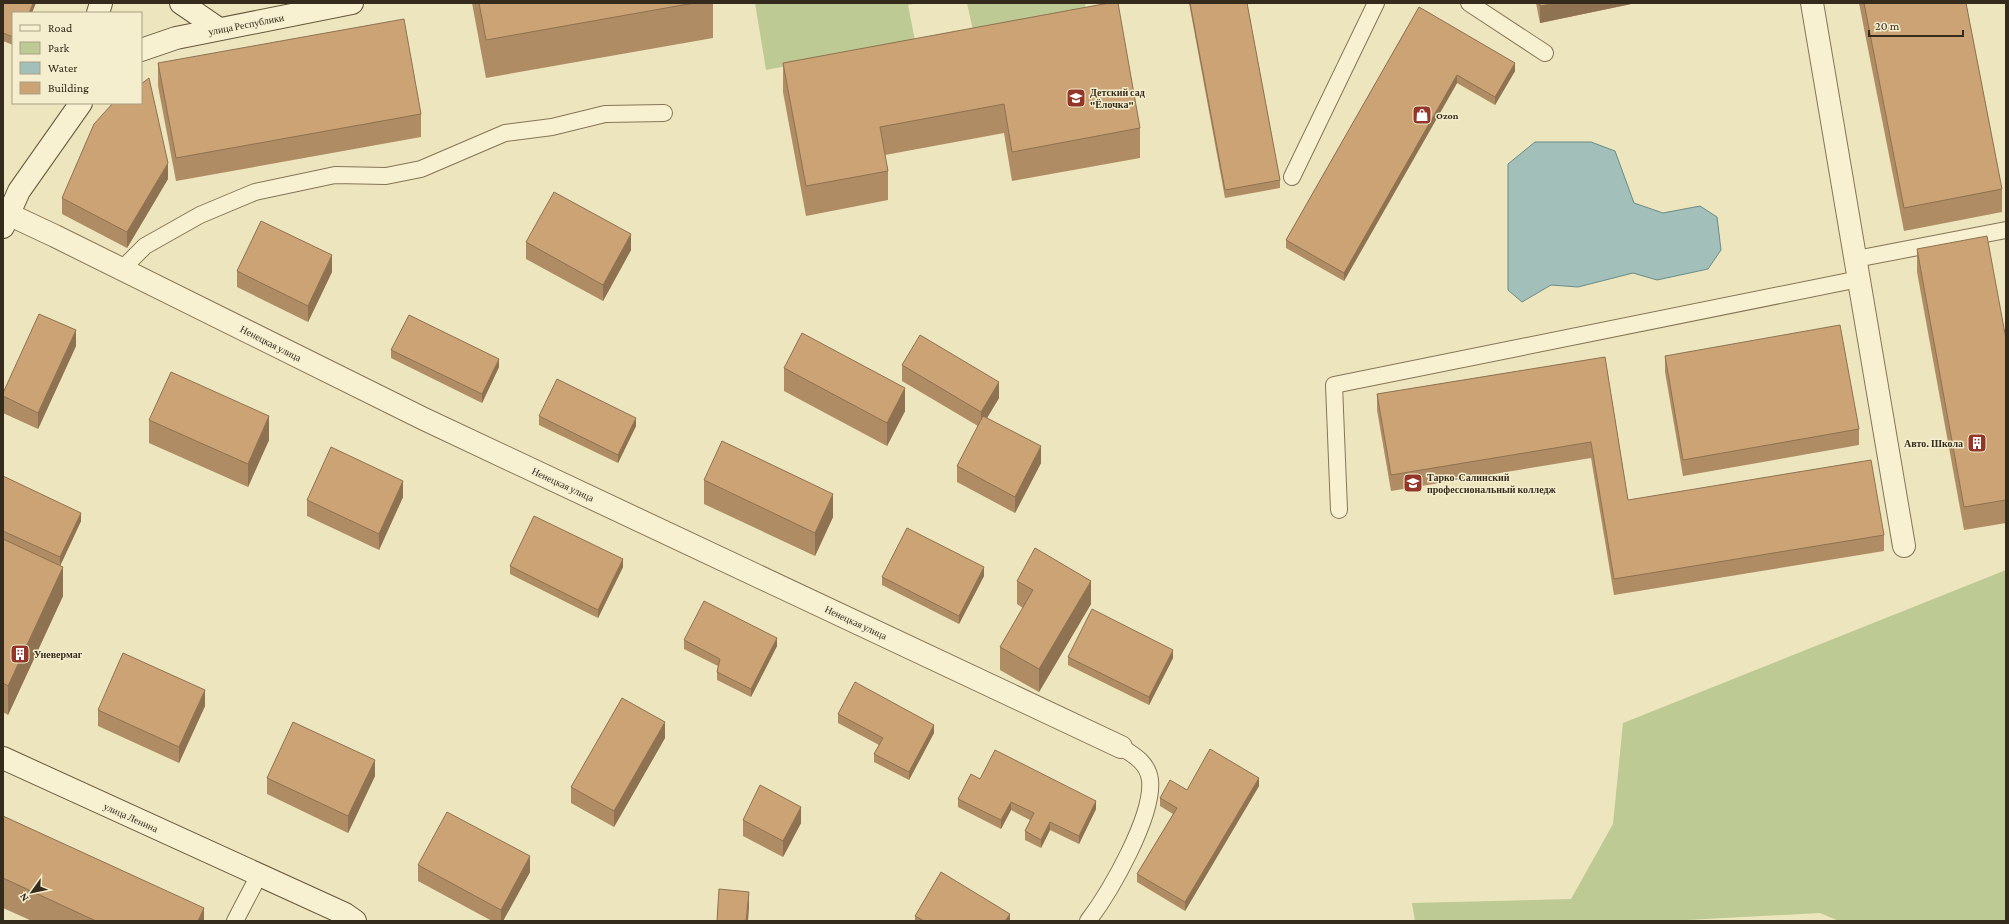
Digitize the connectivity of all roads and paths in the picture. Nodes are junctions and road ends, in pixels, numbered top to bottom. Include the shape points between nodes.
1 (181, 3) edge
2 (352, 3) edge
3 (1376, 3) edge
4 (1469, 3) edge
5 (1812, 3) edge
6 (219, 29) junction
7 (142, 50) edge
8 (1545, 53) dead end
9 (80, 104) edge
10 (70, 112) edge
11 (664, 113) dead end
12 (1292, 177) dead end
13 (6, 221) edge
14 (2006, 230) edge
15 (122, 269) junction
16 (1857, 269) junction
17 (1339, 510) dead end
18 (1904, 546) dead end
19 (1121, 747) joint
20 (3, 758) edge
21 (259, 875) junction
22 (235, 921) edge
23 (355, 921) edge
24 (1088, 921) edge

1 - 6 street
2 - 6 street, улица Республики
3 - 12 lane
4 - 8 lane
5 - 16 street
6 - 7 street, улица Республики via 176,38
9 - 10 street
10 - 13 street via 19,191
11 - 15 lane via 605,114 552,127 505,133 421,169 386,176 335,175 255,192 200,215 145,246
13 - 15 street, Ненецкая улица
14 - 16 lane
15 - 19 street, Ненецкая улица via 424,419
16 - 17 lane via 1334,385
16 - 18 street
19 - 24 lane via 1140,759 1150,780 1146,812 1102,902
20 - 21 street, улица Ленина
21 - 22 lane
21 - 23 street, улица Ленина

